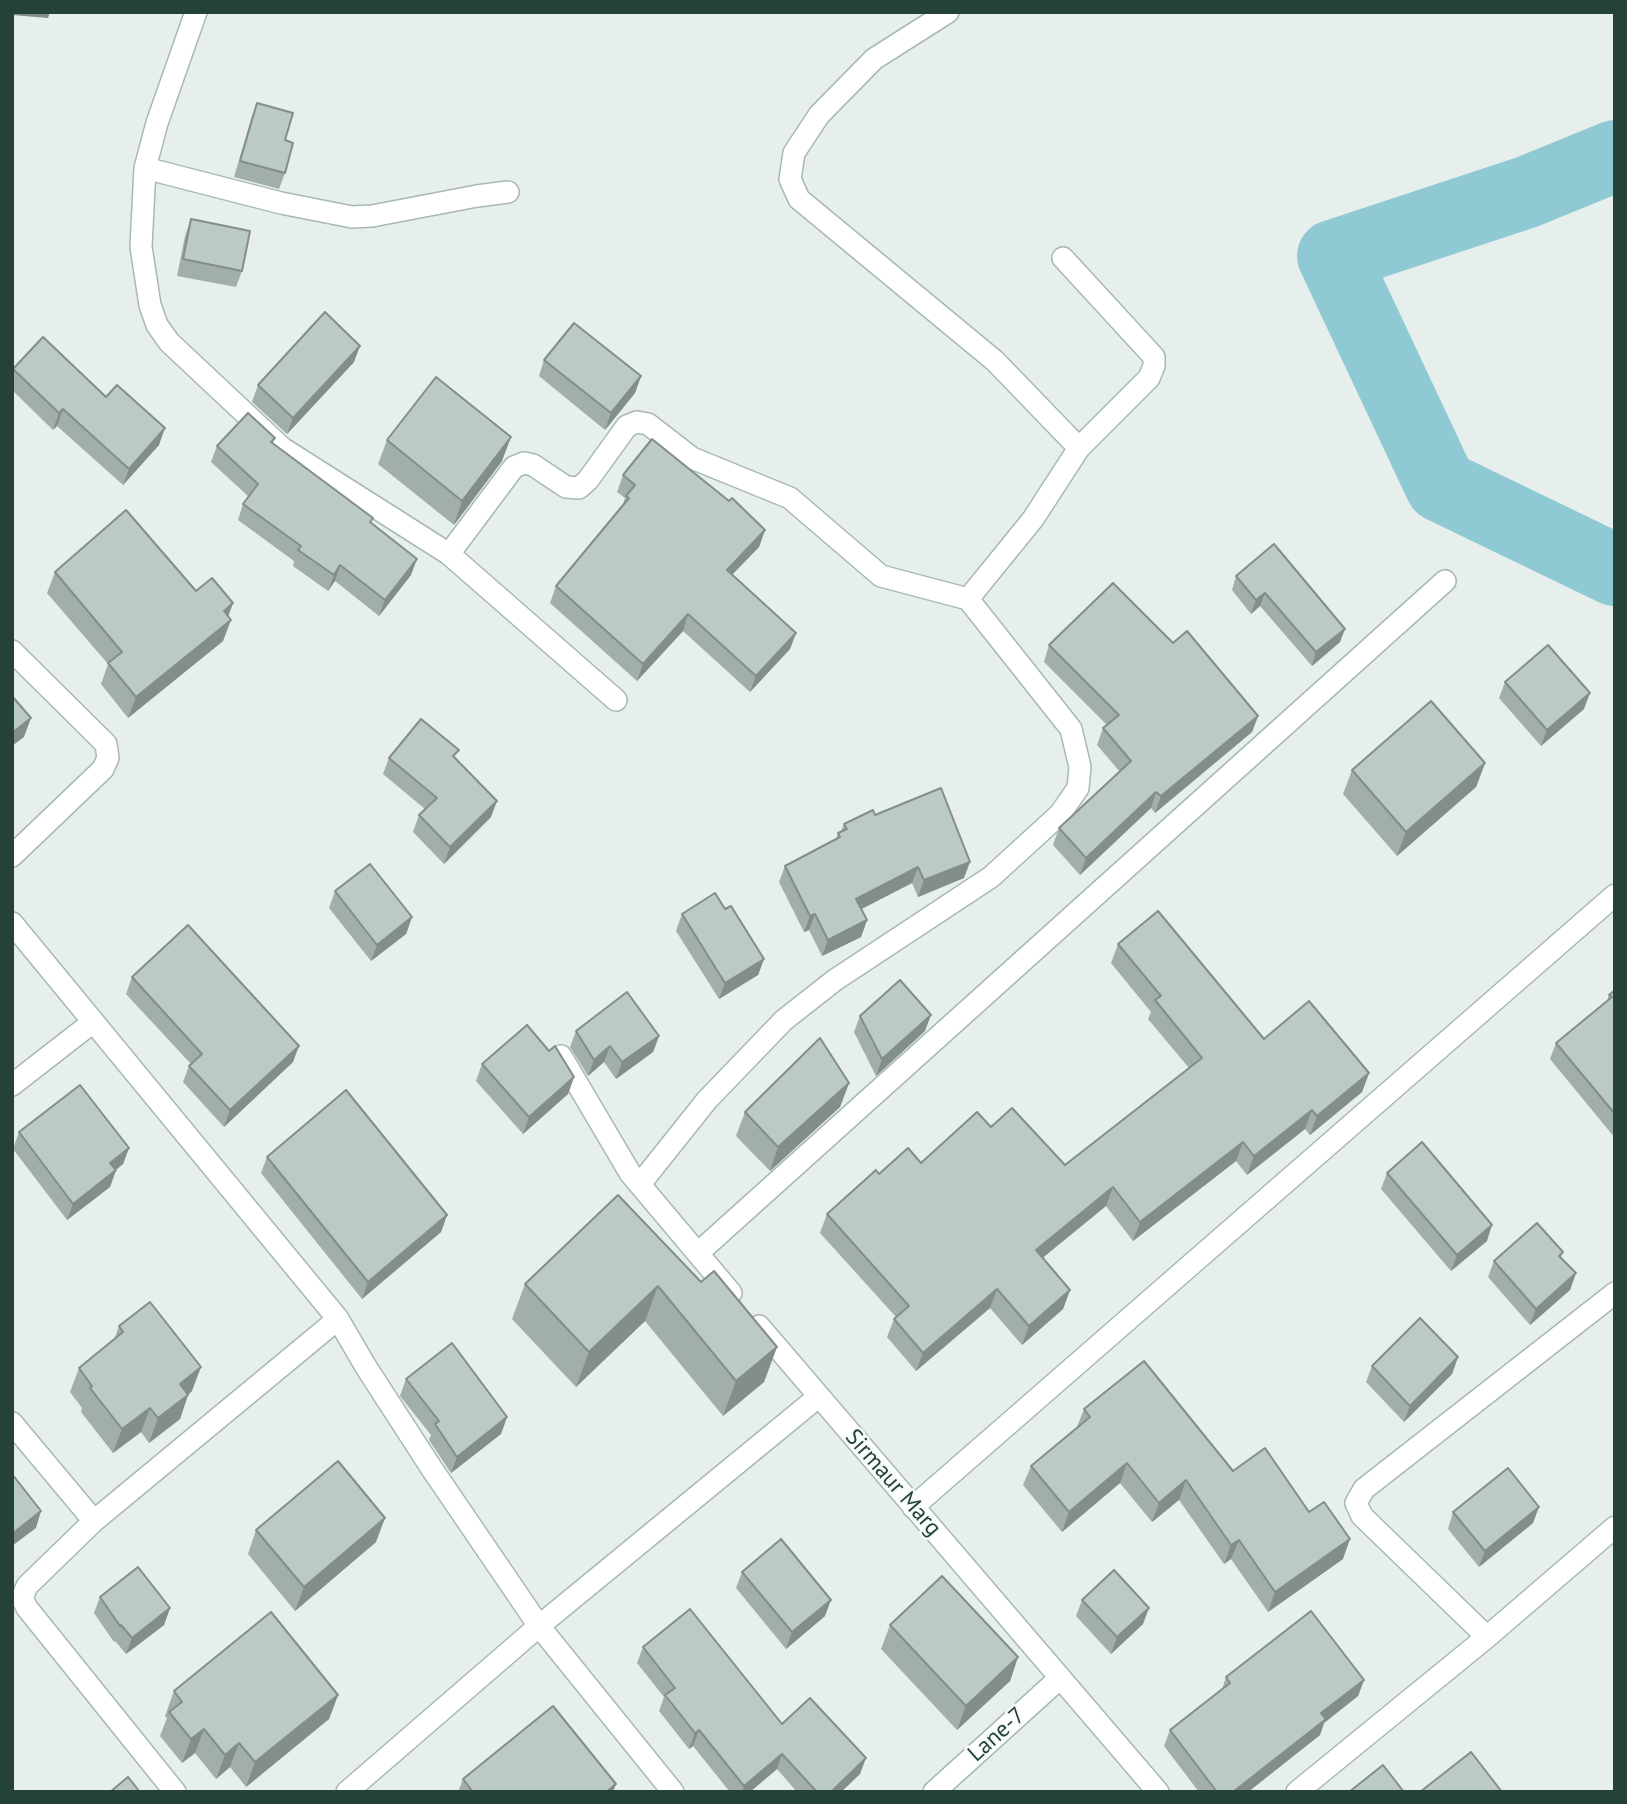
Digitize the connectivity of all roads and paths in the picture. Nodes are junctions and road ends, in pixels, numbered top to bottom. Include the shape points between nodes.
1 (196, 12) edge
2 (948, 12) edge
3 (145, 168) junction
4 (508, 192) dead end
5 (1063, 258) dead end
6 (1079, 448) junction
7 (449, 554) junction
8 (1445, 581) dead end
9 (968, 599) junction
10 (12, 650) edge
11 (616, 700) dead end
12 (12, 856) edge
13 (1615, 895) edge
14 (12, 923) edge
15 (93, 1022) junction
16 (561, 1056) edge
17 (12, 1085) edge
18 (635, 1178) junction
19 (698, 1253) junction
20 (1615, 1293) edge
21 (338, 1319) junction
22 (818, 1397) junction
23 (12, 1423) edge
24 (913, 1507) junction
25 (94, 1521) junction
26 (1615, 1527) edge
27 (539, 1626) junction
28 (1487, 1637) junction
29 (1060, 1678) junction
30 (175, 1792) edge
31 (347, 1792) edge
32 (673, 1792) edge
33 (934, 1792) edge
34 (1158, 1792) edge
35 (1297, 1792) edge

1 - 3 street
2 - 6 street via 874,59 819,115 794,153 790,179 799,199 996,361
3 - 4 street via 352,217
3 - 7 street via 141,247 150,306 169,342 282,448
5 - 6 street via 1154,357 1149,378
6 - 9 street via 1033,519
7 - 9 street via 514,467 533,465 566,487 579,488 627,426 637,422 648,424 692,458 790,498 881,576
7 - 11 street
8 - 19 street
9 - 18 street via 1071,729 1080,766 1077,788 1060,814 991,877 835,980 784,1020
10 - 12 street via 106,744 108,758 103,769
13 - 24 street
14 - 15 street
15 - 17 street
15 - 21 street
16 - 18 street, Sirmaur Marg
18 - 19 street, Sirmaur Marg
19 - 22 street, Sirmaur Marg
20 - 28 street via 1364,1489 1356,1503 1362,1516
21 - 25 street
21 - 27 street via 432,1469
22 - 24 street, Sirmaur Marg
22 - 27 street
23 - 25 street
24 - 29 street, Sirmaur Marg
25 - 30 street via 27,1586 22,1598
26 - 28 street
27 - 31 street
27 - 32 street
28 - 35 street
29 - 33 street, Lane-7
29 - 34 street, Sirmaur Marg

